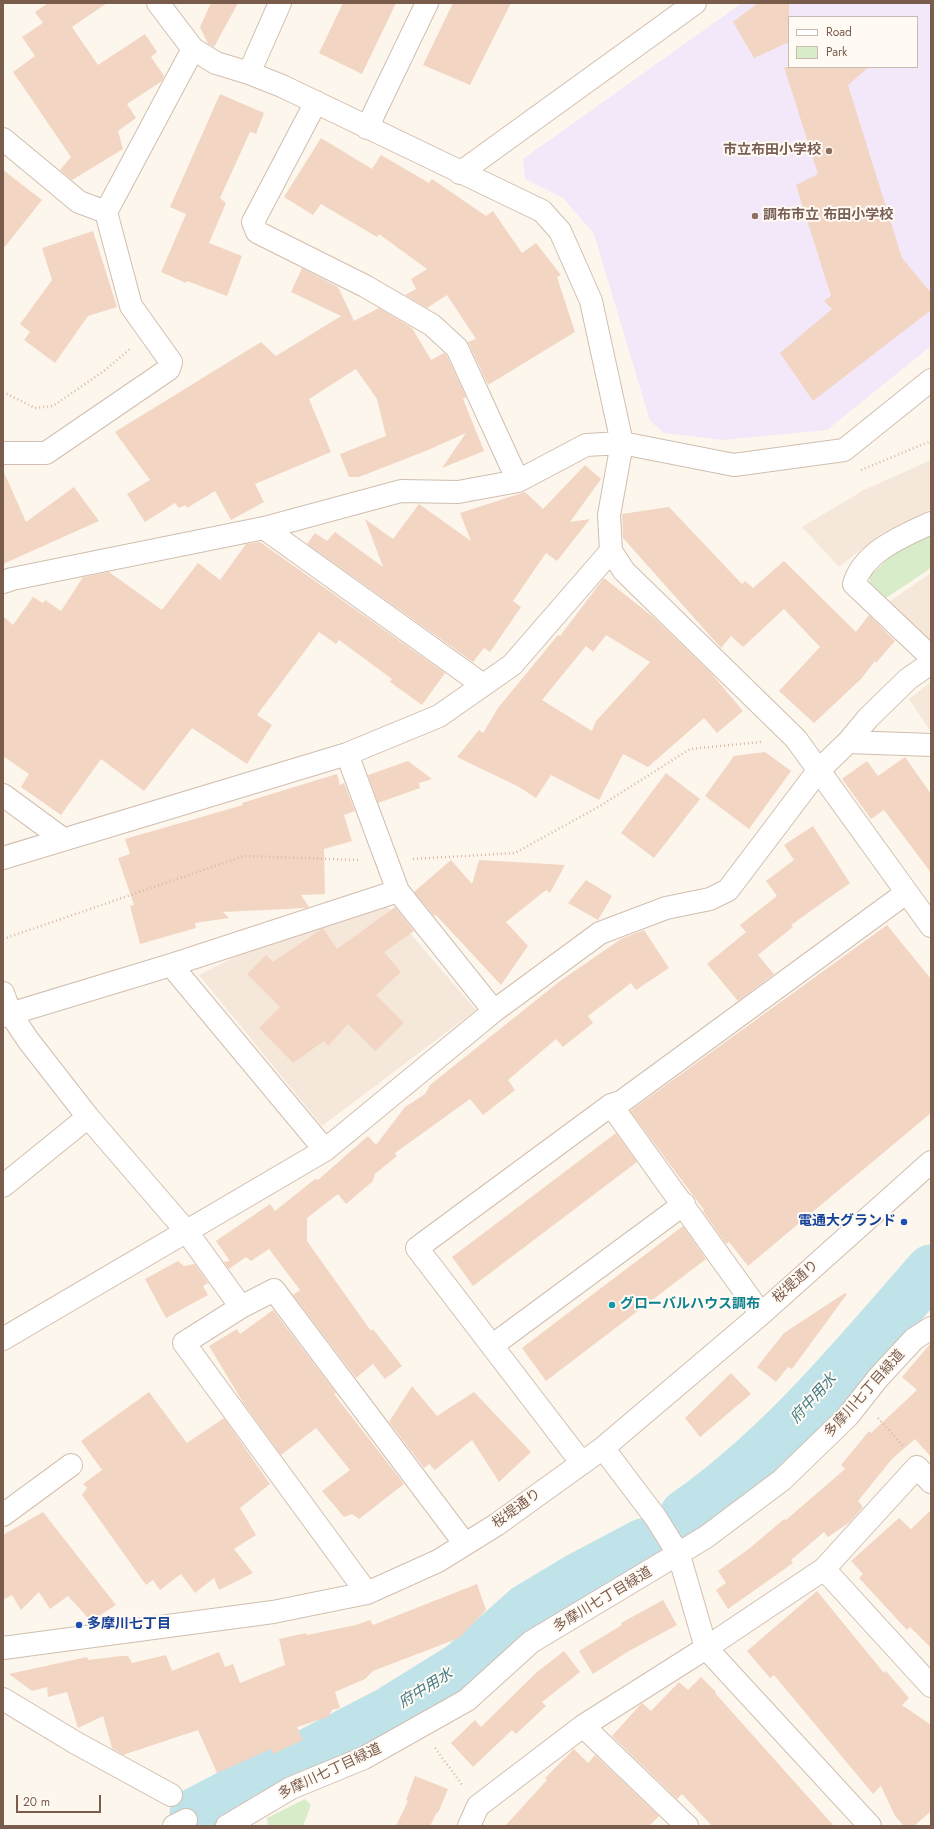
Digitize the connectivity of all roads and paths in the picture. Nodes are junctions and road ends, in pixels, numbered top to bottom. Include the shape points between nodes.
1 (158, 3) edge
2 (280, 3) edge
3 (427, 3) edge
4 (696, 3) edge
5 (193, 49) junction
6 (249, 73) junction
7 (316, 102) junction
8 (367, 128) junction
9 (3, 139) edge
10 (460, 174) junction
11 (106, 212) junction
12 (148, 333) junction
13 (931, 380) edge
14 (3, 392) edge
15 (931, 442) edge
16 (622, 443) junction
17 (3, 453) edge
18 (856, 471) dead end
19 (518, 481) junction
20 (931, 523) edge
21 (264, 528) junction
22 (611, 551) junction
23 (3, 582) edge
24 (931, 657) edge
25 (931, 663) edge
26 (483, 686) junction
27 (848, 742) junction
28 (931, 745) edge
29 (347, 754) junction
30 (818, 771) junction
31 (3, 795) edge
32 (64, 839) junction
33 (3, 858) edge
34 (398, 891) junction
35 (906, 893) junction
36 (931, 926) edge
37 (171, 965) junction
38 (5, 1007) edge
39 (494, 1011) junction
40 (611, 1105) junction
41 (88, 1117) junction
42 (325, 1150) junction
43 (931, 1162) edge
44 (3, 1186) edge
45 (684, 1204) junction
46 (187, 1232) junction
47 (241, 1307) junction
48 (761, 1314) junction
49 (931, 1328) edge
50 (3, 1339) edge
51 (493, 1345) junction
52 (861, 1400) junction
53 (603, 1448) junction
54 (581, 1462) junction
55 (71, 1465) dead end
56 (924, 1475) edge
57 (3, 1516) edge
58 (466, 1544) junction
59 (679, 1555) junction
60 (824, 1569) junction
61 (367, 1592) junction
62 (3, 1648) edge
63 (706, 1648) junction
64 (931, 1686) edge
65 (3, 1699) edge
66 (420, 1726) junction
67 (583, 1726) junction
68 (171, 1795) dead end
69 (478, 1806) junction
70 (236, 1824) edge
71 (469, 1826) edge
72 (687, 1826) edge
73 (870, 1826) edge

1 - 5 street
2 - 6 street
3 - 8 street
4 - 10 street
5 - 6 street via 216,63
5 - 11 street
6 - 7 street
7 - 8 street
7 - 19 street via 253,222 257,232 365,286 432,325 457,348
8 - 10 street
9 - 11 street via 79,202
10 - 16 street via 542,211 560,231 591,301
11 - 12 street via 131,306
12 - 14 path via 104,371 54,406 35,408
12 - 17 street via 171,362 169,368 46,453
13 - 16 street via 844,450 734,465
15 - 18 path
16 - 19 street via 586,444
16 - 22 street via 609,515
19 - 21 street via 458,492 401,490
20 - 24 street via 886,544 857,573 854,584
21 - 23 street
21 - 26 street
22 - 26 street via 512,665
22 - 30 street via 624,571 796,739
25 - 27 street via 908,679 868,718
26 - 29 street via 439,716
27 - 28 street
27 - 30 street
29 - 32 street
29 - 34 street
30 - 35 street
30 - 39 street via 728,890 710,899 666,908 600,933
31 - 32 street
32 - 33 street
34 - 37 street
34 - 39 street
35 - 36 street
35 - 40 street via 621,1102
37 - 38 street
37 - 42 street
38 - 41 street
39 - 42 street
40 - 45 street
40 - 51 street via 417,1248
41 - 44 street
41 - 46 street
42 - 46 street
43 - 48 street, 桜堤通り
45 - 48 street
45 - 51 street
46 - 47 street
46 - 50 street
47 - 58 street via 274,1290
47 - 61 street via 184,1343
48 - 53 street, 桜堤通り
49 - 52 street, 多摩川七丁目緑道 via 914,1339
51 - 54 street
52 - 56 path via 911,1455
52 - 59 street, 多摩川七丁目緑道 via 782,1480
53 - 54 street, 桜堤通り
53 - 59 street via 656,1518
54 - 58 street, 桜堤通り
55 - 57 street
56 - 60 street
58 - 61 street, 桜堤通り via 438,1561
59 - 63 street
59 - 66 street, 多摩川七丁目緑道 via 531,1642 467,1700
60 - 63 street
60 - 64 street
61 - 62 street, 桜堤通り via 273,1612
63 - 67 street
63 - 73 street
65 - 68 street
66 - 69 path
66 - 70 street, 多摩川七丁目緑道 via 364,1758 291,1788
67 - 69 street
67 - 72 street
69 - 71 street

